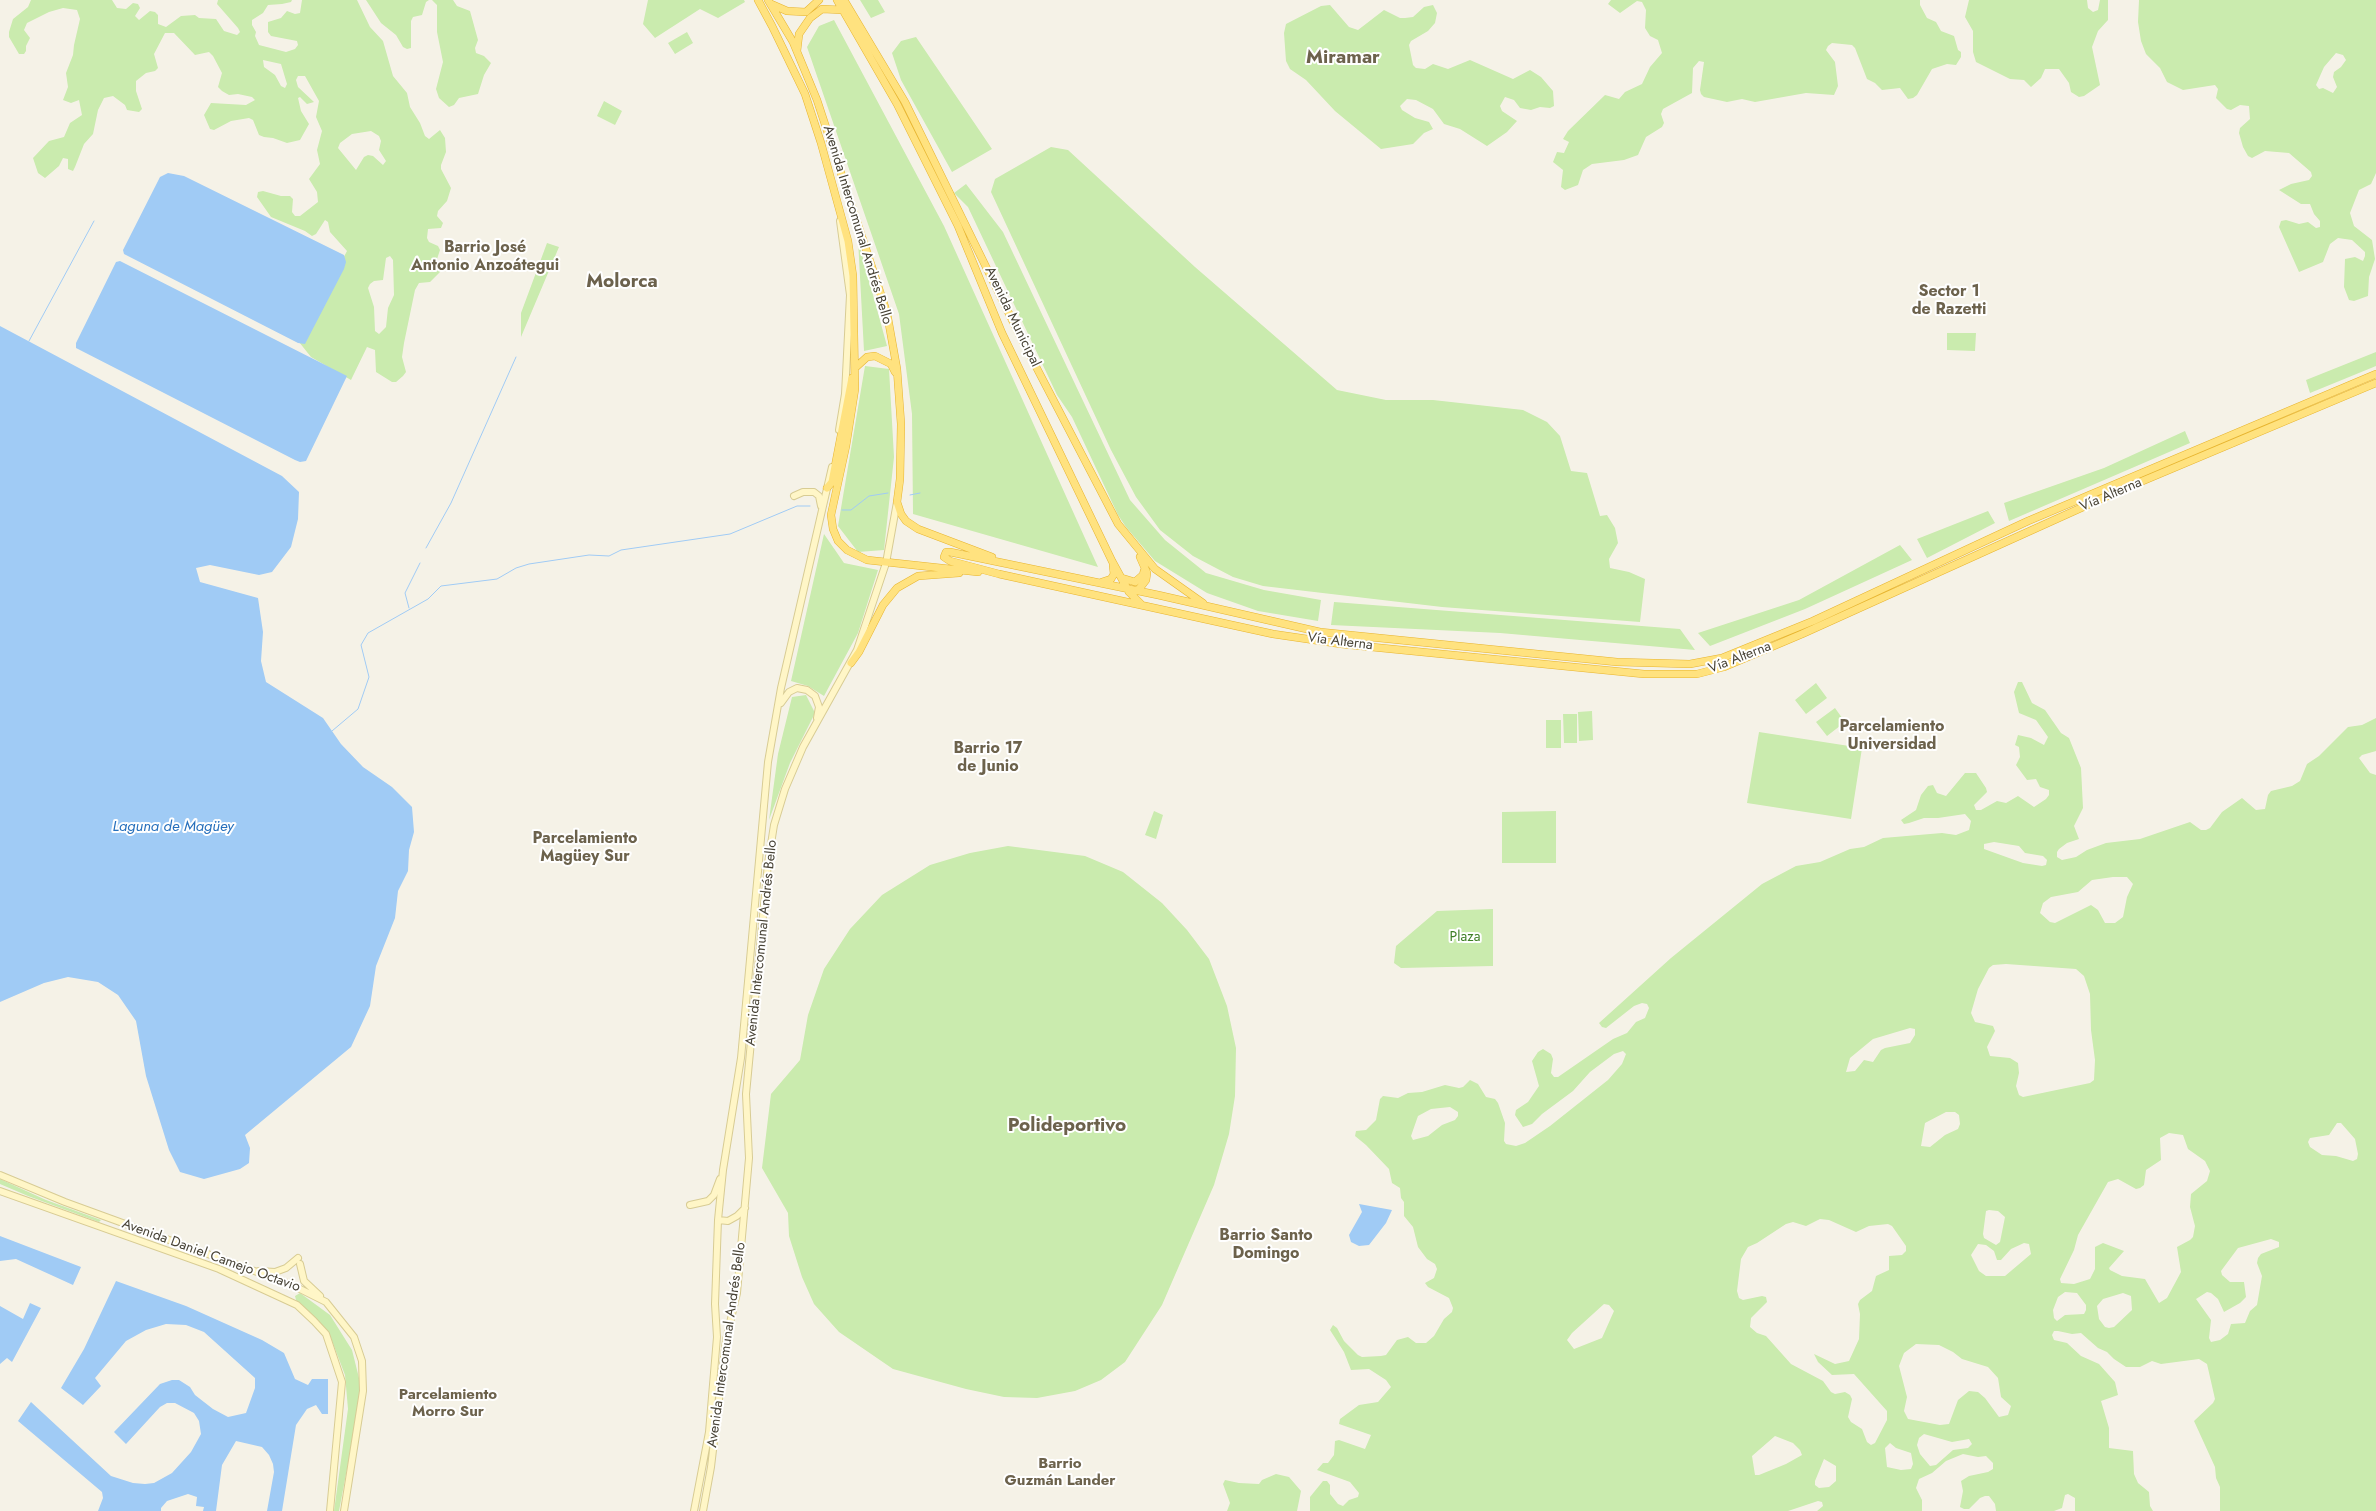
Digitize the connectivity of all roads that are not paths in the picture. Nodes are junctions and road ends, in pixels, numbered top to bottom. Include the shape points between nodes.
1 (758, 0) edge
2 (820, 0) edge
3 (837, 0) edge
4 (844, 0) edge
5 (769, 2) edge
6 (842, 10) junction
7 (797, 51) junction
8 (834, 191) junction
9 (856, 367) junction
10 (2376, 374) edge
11 (2376, 383) edge
12 (898, 385) junction
13 (827, 488) junction
14 (794, 496) dead end
15 (897, 502) junction
16 (821, 516) junction
17 (1134, 546) junction
18 (1112, 561) junction
19 (886, 562) junction
20 (1013, 566) junction
21 (1145, 568) junction
22 (968, 572) junction
23 (999, 574) junction
24 (1121, 578) junction
25 (1095, 582) junction
26 (1131, 591) junction
27 (1104, 596) junction
28 (1142, 604) junction
29 (1210, 607) junction
30 (851, 664) junction
31 (776, 718) junction
32 (814, 726) junction
33 (723, 1170) junction
34 (0, 1175) edge
35 (0, 1191) edge
36 (690, 1205) dead end
37 (744, 1208) junction
38 (718, 1220) junction
39 (255, 1271) junction
40 (326, 1302) junction
41 (330, 1511) edge
42 (344, 1511) edge
43 (694, 1511) edge
44 (703, 1511) edge

1 - 8 highway, Avenida Intercomunal Andrés Bello via 805,94
2 - 5 highway via 806,12 787,11
3 - 6 highway, Avenida Municipal
4 - 17 highway, Avenida Municipal via 905,102 1083,460
5 - 7 highway, Avenida Intercomunal Andrés Bello
6 - 7 highway via 822,9 810,18 799,34
6 - 18 highway, Avenida Municipal via 897,104 954,218 1002,333
7 - 12 highway, Avenida Intercomunal Andrés Bello via 837,156 887,313
8 - 9 highway via 848,241 853,276
8 - 13 main road, Avenida Intercomunal Andrés Bello via 847,270 849,323 845,394
9 - 12 highway via 867,357 884,359 891,364
9 - 13 highway via 832,482
9 - 19 highway via 846,446 831,515 833,529 838,541 853,554 867,560
10 - 29 highway, Vía Alterna via 2028,521 1813,621 1710,661 1673,665 1625,662 1354,636 1295,627
11 - 28 highway, Vía Alterna via 2106,497 1802,634 1724,667 1697,674 1644,674 1341,644 1273,634
12 - 15 highway, Avenida Intercomunal Andrés Bello via 901,424
13 - 16 main road, Avenida Intercomunal Andrés Bello
14 - 16 main road via 803,492 818,494
15 - 19 main road, Avenida Intercomunal Andrés Bello
15 - 20 highway via 900,514 911,525
16 - 31 main road, Avenida Intercomunal Andrés Bello
17 - 21 highway
17 - 29 highway, Avenida Municipal via 1155,569
18 - 24 highway, Avenida Municipal
18 - 25 highway via 1114,574 1111,580
19 - 22 highway
19 - 30 main road, Avenida Intercomunal Andrés Bello
20 - 23 highway via 950,552 944,554 950,562
20 - 25 highway, Vía Alterna
21 - 24 highway via 1143,576 1135,582
21 - 26 highway via 1146,580
22 - 23 highway
22 - 30 highway via 918,576 897,588 883,605
23 - 27 highway, Vía Alterna
24 - 26 highway, Avenida Municipal
25 - 26 highway, Vía Alterna
26 - 27 highway via 1122,596
26 - 28 highway
26 - 29 highway, Vía Alterna
27 - 28 highway, Vía Alterna
30 - 32 main road, Avenida Intercomunal Andrés Bello
31 - 32 main road via 783,698 797,688 815,696 819,707
31 - 33 main road, Avenida Intercomunal Andrés Bello via 768,762 741,1058
32 - 37 main road, Avenida Intercomunal Andrés Bello via 785,789 774,825 768,863 746,1094 749,1158
33 - 36 main road via 708,1201
33 - 38 main road, Avenida Intercomunal Andrés Bello
34 - 39 main road, Avenida Daniel Camejo Octavio
35 - 41 main road, Avenida Daniel Camejo Octavio via 220,1269 297,1306 314,1321 326,1334 342,1382
37 - 38 main road via 728,1221
37 - 44 main road, Avenida Intercomunal Andrés Bello via 736,1293 726,1340
38 - 43 main road, Avenida Intercomunal Andrés Bello via 716,1359 709,1432
39 - 40 main road, Avenida Daniel Camejo Octavio via 294,1285
39 - 40 main road via 275,1272 299,1261 304,1281
40 - 42 main road, Avenida Daniel Camejo Octavio via 354,1337 362,1361 363,1391

